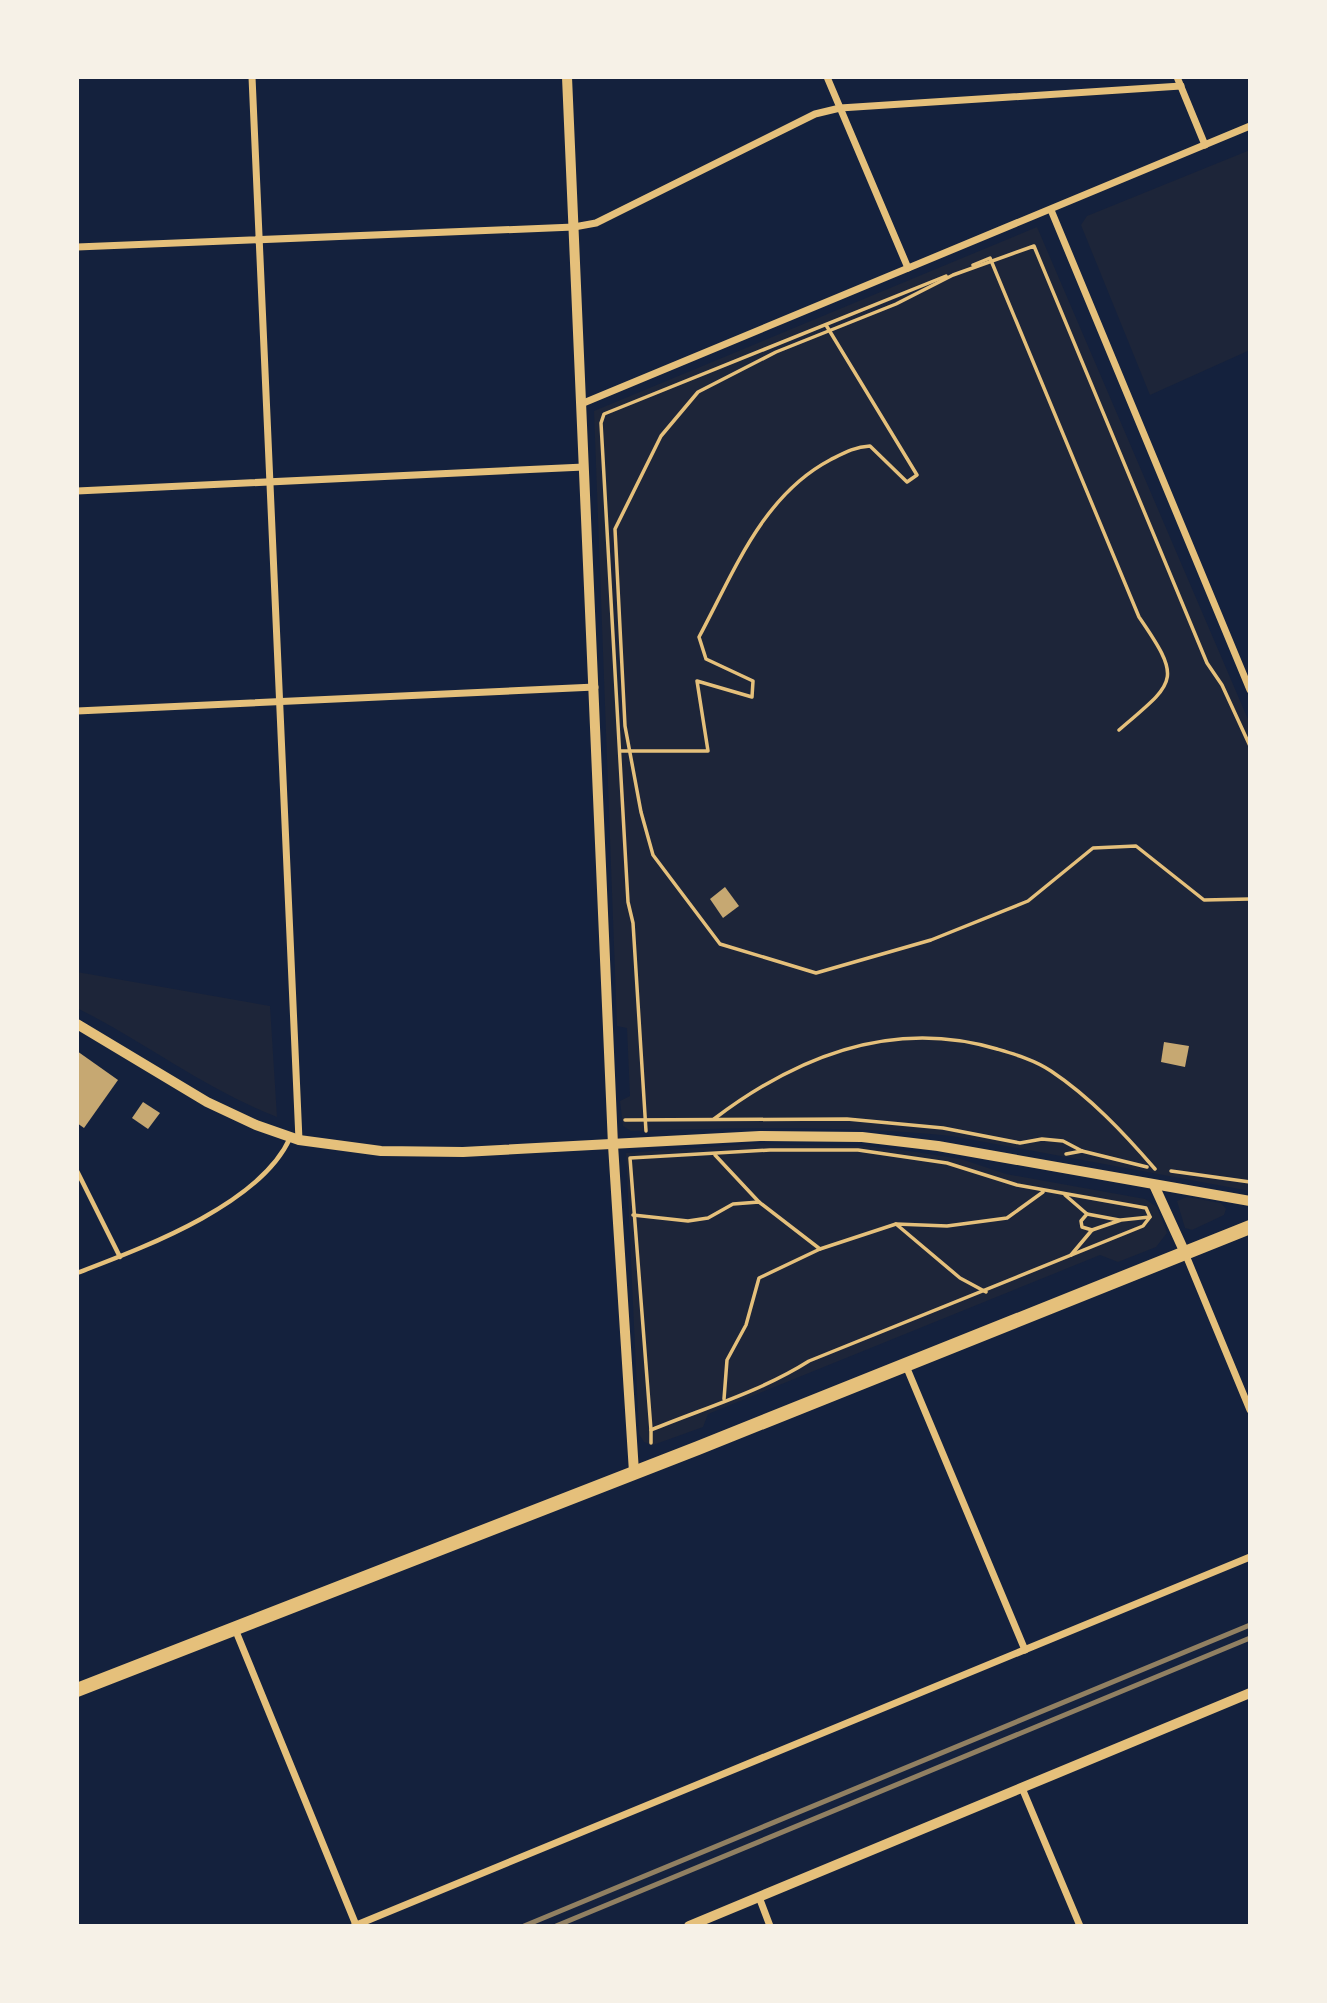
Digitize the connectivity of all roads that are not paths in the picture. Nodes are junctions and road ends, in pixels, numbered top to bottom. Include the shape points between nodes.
1 (252, 77) edge
2 (567, 77) edge
3 (827, 77) edge
4 (1177, 77) edge
5 (1181, 86) junction
6 (840, 108) junction
7 (1250, 127) edge
8 (1205, 145) junction
9 (1051, 210) junction
10 (575, 226) junction
11 (259, 239) junction
12 (77, 247) edge
13 (908, 268) junction
14 (581, 404) junction
15 (584, 467) junction
16 (269, 482) junction
17 (77, 491) edge
18 (595, 687) junction
19 (1250, 690) edge
20 (278, 702) junction
21 (77, 711) edge
22 (77, 1024) edge
23 (295, 1138) junction
24 (613, 1145) junction
25 (77, 1171) edge
26 (1154, 1185) junction
27 (1250, 1201) edge
28 (1250, 1227) edge
29 (1185, 1253) junction
30 (120, 1256) junction
31 (77, 1273) edge
32 (906, 1366) junction
33 (1250, 1410) edge
34 (634, 1472) junction
35 (1250, 1557) edge
36 (235, 1628) junction
37 (1025, 1650) junction
38 (77, 1690) edge
39 (1250, 1693) edge
40 (1022, 1788) junction
41 (759, 1897) junction
42 (355, 1926) edge
43 (689, 1926) edge
44 (770, 1926) edge
45 (1080, 1926) edge

1 - 11 street
2 - 10 street
3 - 6 street
4 - 5 street
5 - 6 street
5 - 8 street
6 - 10 street via 815,114 596,223
6 - 13 street
7 - 8 street
8 - 9 street
9 - 13 street
9 - 19 street
10 - 11 street
10 - 14 street
11 - 12 street
11 - 16 street
13 - 14 street
14 - 15 street
15 - 16 street
15 - 18 street
16 - 17 street
16 - 20 street
18 - 20 street
18 - 24 street
20 - 21 street
20 - 23 street
22 - 23 street via 207,1102
23 - 24 street via 381,1151
23 - 30 lane via 250,1188
24 - 26 street via 819,1136 898,1140
24 - 34 street
25 - 30 lane
26 - 27 street
26 - 29 street
28 - 29 main road
29 - 32 main road
29 - 33 street
30 - 31 lane
32 - 34 main road
32 - 37 street
34 - 36 main road
35 - 37 street
36 - 38 main road
36 - 42 street
37 - 42 street
39 - 40 street
40 - 41 street
40 - 45 street
41 - 43 street
41 - 44 street

